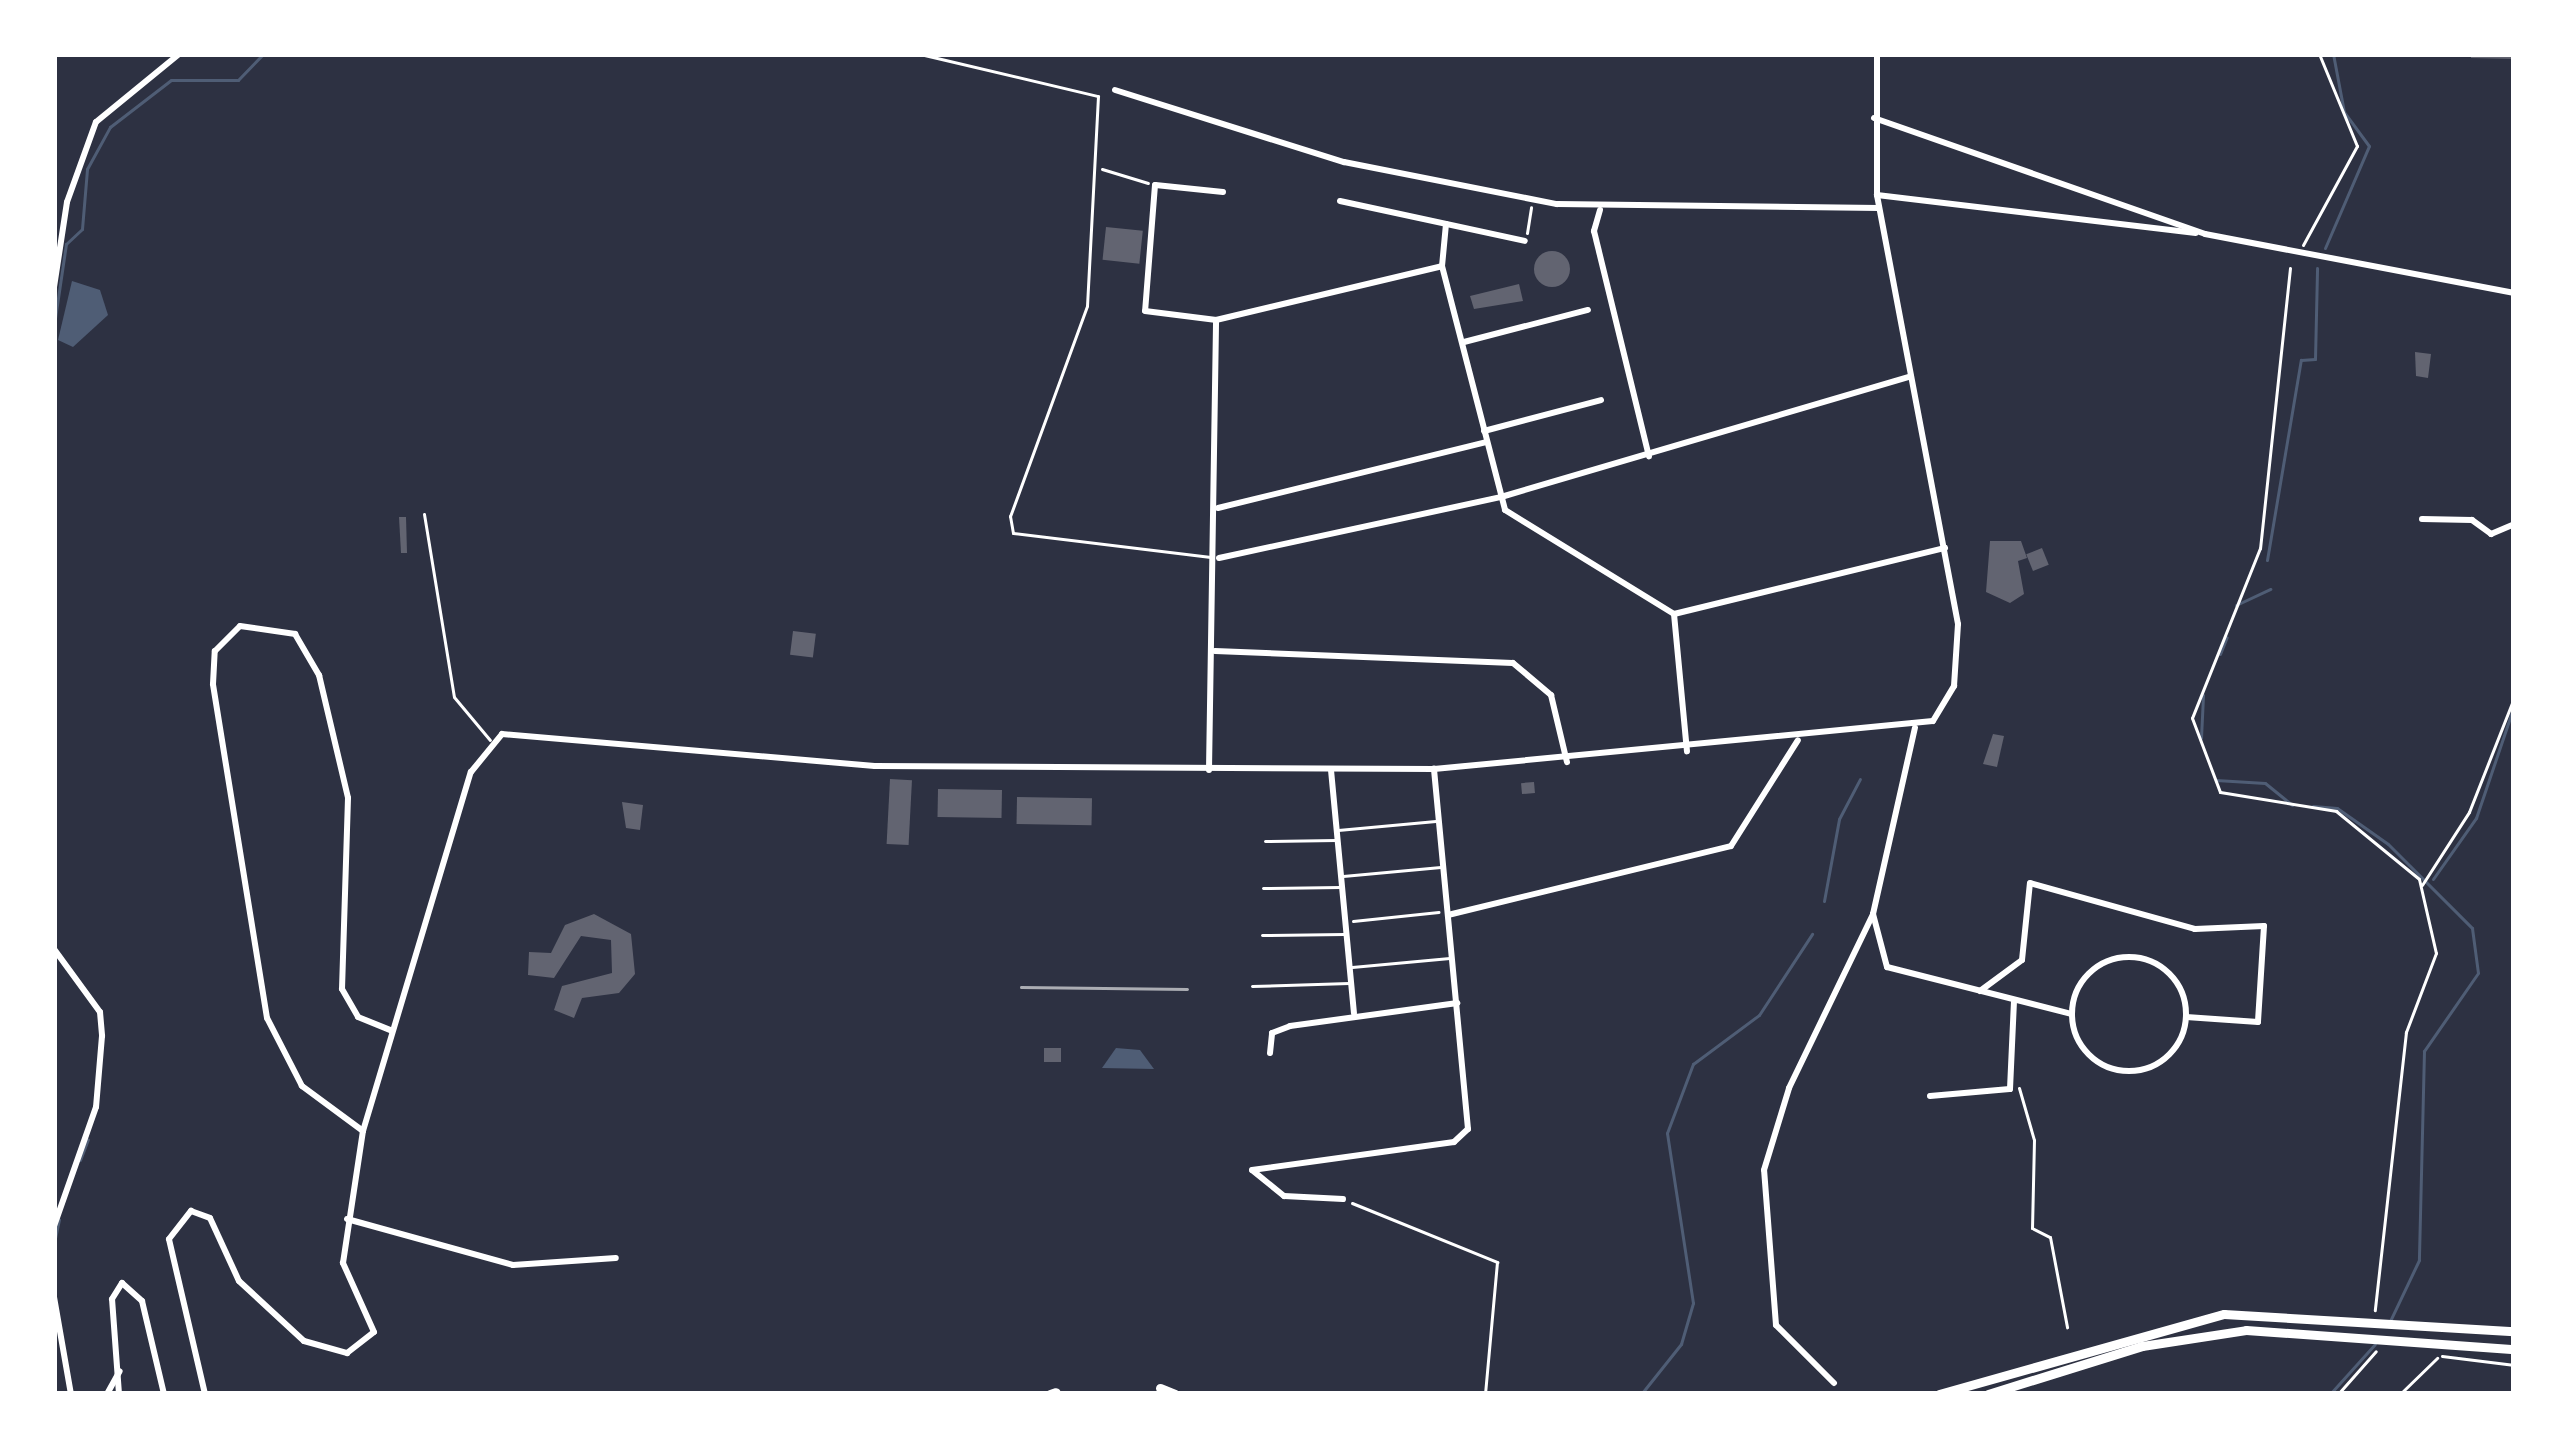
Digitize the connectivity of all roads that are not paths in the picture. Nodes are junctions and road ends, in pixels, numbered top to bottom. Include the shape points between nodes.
1 (178, 54) edge
2 (920, 54) edge
3 (1877, 54) edge
4 (1115, 90) dead end
5 (1874, 118) junction
6 (1222, 192) dead end
7 (1877, 195) junction
8 (1340, 201) dead end
9 (1879, 208) junction
10 (1600, 210) junction
11 (1446, 224) junction
12 (2205, 234) junction
13 (1526, 241) road end
14 (1442, 266) junction
15 (54, 287) edge
16 (2514, 293) edge
17 (1588, 310) dead end
18 (1216, 320) junction
19 (1464, 342) junction
20 (1911, 376) junction
21 (1601, 400) dead end
22 (1484, 431) junction
23 (1486, 442) junction
24 (1649, 456) junction
25 (1501, 497) junction
26 (1218, 508) junction
27 (424, 514) dead end
28 (2422, 519) dead end
29 (2514, 524) edge
30 (1945, 548) junction
31 (1219, 558) junction
32 (1674, 614) junction
33 (1215, 651) junction
34 (1916, 728) junction
35 (490, 740) junction
36 (1798, 740) junction
37 (1688, 751) junction
38 (1568, 762) junction
39 (1434, 769) junction
40 (1209, 770) junction
41 (1330, 770) junction
42 (1439, 821) junction
43 (1336, 830) junction
44 (1337, 840) junction
45 (1265, 841) dead end
46 (1443, 867) junction
47 (1341, 876) junction
48 (1342, 886) junction
49 (1264, 888) dead end
50 (1444, 913) junction
51 (1873, 914) junction
52 (1346, 934) junction
53 (1262, 935) dead end
54 (54, 949) edge
55 (1452, 958) junction
56 (1349, 968) junction
57 (1351, 983) junction
58 (1252, 986) dead end
59 (1980, 991) junction
60 (2014, 1002) junction
61 (1456, 1003) junction
62 (1354, 1013) junction
63 (2071, 1014) junction
64 (2186, 1017) junction
65 (390, 1030) junction
66 (1270, 1053) dead end
67 (1930, 1096) dead end
68 (363, 1130) junction
69 (1343, 1199) road end
70 (347, 1220) junction
71 (54, 1226) edge
72 (616, 1258) dead end
73 (54, 1297) edge
74 (2514, 1331) edge
75 (2514, 1349) edge
76 (2442, 1357) dead end
77 (2103, 1358) junction
78 (2514, 1365) edge
79 (122, 1368) junction
80 (2095, 1372) dead end
81 (1834, 1383) dead end
82 (2012, 1387) junction
83 (1160, 1388) dead end
84 (70, 1394) edge
85 (107, 1394) edge
86 (119, 1394) edge
87 (164, 1394) edge
88 (205, 1394) edge
89 (1175, 1394) edge
90 (1940, 1394) edge
91 (1988, 1394) edge
92 (2029, 1394) edge

1 - 15 street via 96,122 67,202
2 - 31 lane via 1093,90 1096,168 1077,350 1010,516 1013,533
3 - 5 street
4 - 10 street via 1353,164
5 - 7 street
5 - 12 street
6 - 18 street via 1155,185 1145,311
7 - 9 street
7 - 12 street
8 - 11 street
9 - 10 street
9 - 20 street
10 - 24 street via 1594,232
11 - 13 street
11 - 14 street
12 - 16 street
14 - 18 street
14 - 19 street
17 - 19 street
18 - 26 street
19 - 22 street
20 - 24 street
20 - 30 street
21 - 22 street
22 - 23 street
23 - 25 street
23 - 26 street
24 - 25 street
25 - 31 street
25 - 32 street
26 - 31 street
27 - 35 lane via 454,697
28 - 29 street via 2472,520 2492,534
30 - 32 street
30 - 34 street via 1956,675 1940,715
31 - 33 street
32 - 37 street
33 - 38 street via 1513,663 1551,695
33 - 40 street
34 - 36 street
34 - 51 street
35 - 40 street via 519,734 874,766
35 - 65 street
36 - 37 street
36 - 50 street via 1731,846
37 - 38 street
38 - 39 street
39 - 41 street
39 - 42 street
40 - 41 street
41 - 43 street
42 - 43 lane
42 - 46 street
43 - 44 street
44 - 45 lane
44 - 47 street
46 - 47 lane
46 - 50 street
47 - 48 street
48 - 49 lane
48 - 52 street
50 - 55 street
51 - 59 street via 1888,967
51 - 81 street via 1789,1088 1762,1184 1776,1325
52 - 53 lane
52 - 56 street
54 - 71 street via 100,1012 102,1036 96,1107
55 - 56 lane
55 - 61 street
56 - 57 street
57 - 58 lane
57 - 62 street
59 - 60 street
59 - 64 street via 2023,960 2030,883 2194,929 2264,926 2258,1022
60 - 63 street
60 - 67 street via 2014,1076 1995,1098
61 - 62 street
61 - 69 street via 1461,1140 1252,1170 1284,1196
62 - 66 street via 1279,1029
63 - 64 street via 2088,1055 2129,1072 2170,1055
63 - 64 street via 2090,972 2130,957 2170,974
65 - 68 street
65 - 68 street via 358,1017 342,989 348,798 310,652 269,625 222,640 213,684 280,1053 302,1086
68 - 70 street
70 - 72 street via 513,1265
70 - 88 street via 344,1264 374,1332 347,1353 274,1319 239,1281 210,1218 190,1210 169,1225
73 - 84 street
74 - 90 highway via 2312,1315 2153,1325
75 - 77 highway via 2218,1333
76 - 78 lane
77 - 80 highway
77 - 82 highway
79 - 85 street
79 - 86 street
79 - 87 street via 112,1299 122,1283 142,1301
82 - 91 highway
82 - 92 highway
83 - 89 highway

